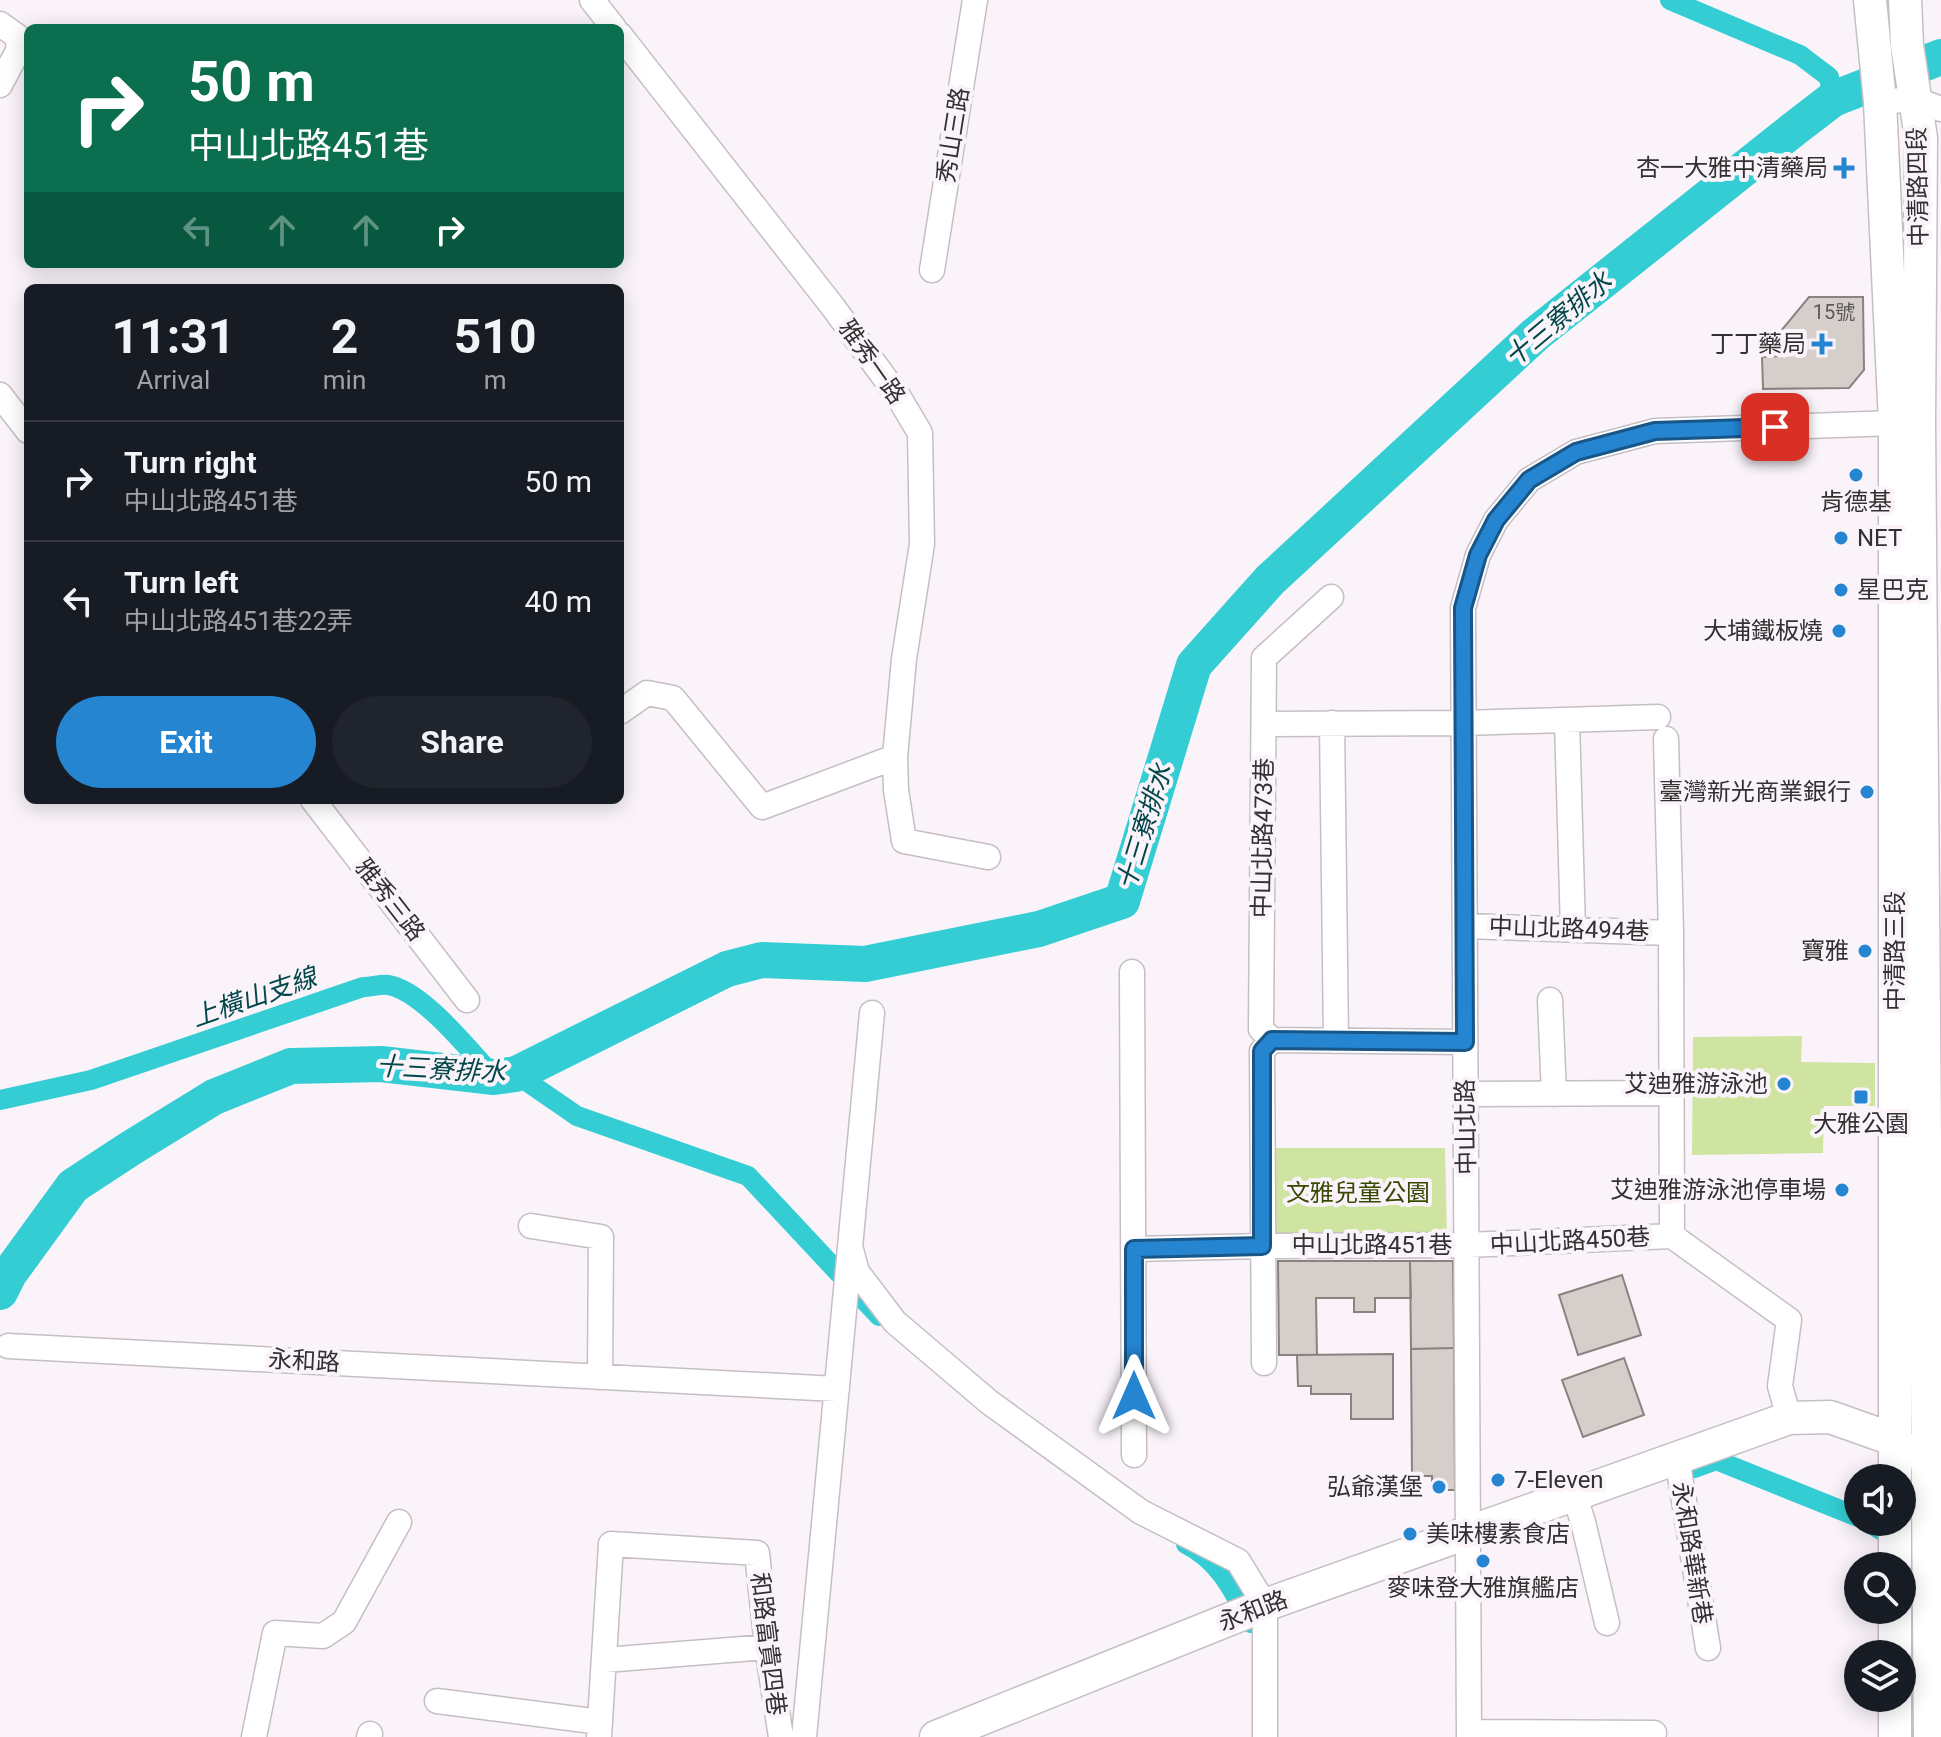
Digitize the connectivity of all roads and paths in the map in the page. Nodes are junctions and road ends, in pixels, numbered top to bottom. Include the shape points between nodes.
1 (592, 0) edge
2 (975, 0) edge
3 (1870, 0) edge
4 (1905, 0) edge
5 (0, 24) edge
6 (611, 24) edge
7 (624, 40) edge
8 (0, 85) edge
9 (1878, 85) junction
10 (1922, 98) edge
11 (932, 270) dead end
12 (0, 395) edge
13 (1918, 424) edge
14 (24, 426) edge
15 (1331, 597) dead end
16 (624, 709) edge
17 (1931, 714) edge
18 (1567, 720) junction
19 (1332, 723) junction
20 (1464, 723) junction
21 (1264, 724) junction
22 (895, 757) junction
23 (316, 804) edge
24 (988, 857) dead end
25 (1465, 926) junction
26 (1573, 929) junction
27 (1671, 933) junction
28 (1932, 964) edge
29 (1132, 972) dead end
30 (467, 1000) dead end
31 (1550, 1000) dead end
32 (872, 1013) dead end
33 (1272, 1040) junction
34 (1336, 1041) junction
35 (1465, 1042) junction
36 (1672, 1093) junction
37 (1466, 1094) junction
38 (1554, 1094) junction
39 (531, 1226) dead end
40 (1672, 1236) junction
41 (1467, 1245) junction
42 (1262, 1246) junction
43 (1134, 1249) junction
44 (849, 1259) junction
45 (1934, 1333) edge
46 (8, 1346) dead end
47 (1264, 1363) dead end
48 (600, 1377) junction
49 (837, 1389) junction
50 (1789, 1418) junction
51 (1895, 1440) junction
52 (1134, 1455) dead end
53 (1677, 1458) junction
54 (1895, 1464) edge
55 (1934, 1477) edge
56 (1577, 1504) junction
57 (399, 1522) dead end
58 (1469, 1542) junction
59 (1265, 1606) junction
60 (1607, 1623) dead end
61 (767, 1647) junction
62 (1708, 1648) dead end
63 (605, 1660) junction
64 (437, 1701) dead end
65 (1895, 1712) edge
66 (600, 1730) edge
67 (1654, 1733) dead end
68 (1469, 1735) edge
69 (254, 1737) edge
70 (781, 1737) edge
71 (804, 1737) edge
72 (936, 1737) edge
73 (1265, 1737) edge
74 (1895, 1737) edge
75 (1930, 1737) edge

1 - 6 street
2 - 11 street, 秀山三路
3 - 9 main road, 中清路四段
4 - 10 main road, 中清路四段 via 1907,45
5 - 8 street via 17,36 19,49
7 - 22 street, 雅秀一路 via 833,307 920,433 922,544
9 - 10 street
9 - 13 main road, 中清路四段
10 - 13 main road, 中清路四段
12 - 14 street
13 - 17 main road, 中清路三段
13 - 20 street, 中山北路 via 1655,431 1576,452 1529,480 1496,520 1478,555 1463,608
13 - 51 main road, 中清路三段
15 - 21 street, 中山北路473巷 via 1264,658
16 - 22 street via 647,693 673,698 762,807
17 - 28 main road, 中清路三段
18 - 20 street
18 - 26 street
18 - 27 street, 中山北路494巷 via 1662,728
19 - 20 street
19 - 21 street
19 - 34 street
20 - 25 street, 中山北路
21 - 33 street, 中山北路473巷 via 1261,1029
22 - 24 street, 雅秀一路 via 904,841
23 - 30 street, 雅秀三路
25 - 26 street, 中山北路494巷
25 - 35 street, 中山北路
26 - 27 street, 中山北路494巷
27 - 36 street
28 - 45 main road, 中清路三段
29 - 43 street
31 - 38 street
32 - 44 street
33 - 34 street
33 - 42 street via 1262,1051
34 - 35 street
35 - 37 street, 中山北路
36 - 38 street
36 - 40 street
37 - 38 street
37 - 41 street, 中山北路
39 - 48 street via 601,1237
40 - 41 street, 中山北路450巷
40 - 50 street via 1789,1320 1780,1386
41 - 42 street, 中山北路451巷
41 - 58 street, 中山北路
42 - 43 street, 中山北路451巷
42 - 47 street
43 - 52 street
44 - 49 street
44 - 59 street via 895,1322 989,1402 1141,1512 1238,1561
45 - 55 main road, 中清路三段
46 - 48 street, 永和路
48 - 49 street, 永和路
49 - 71 street
50 - 51 main road, 永和路 via 1830,1417
50 - 53 main road, 永和路
51 - 54 main road, 中清路三段
51 - 55 main road, 永和路
53 - 56 main road, 永和路
53 - 62 street, 永和路華新巷
55 - 75 main road, 中清路三段
56 - 58 main road, 永和路
56 - 60 street
57 - 69 street via 344,1622 323,1636 275,1633
58 - 59 main road, 永和路
58 - 68 street, 中山北路
59 - 72 main road, 永和路
59 - 73 street
61 - 63 street
61 - 63 street, 和路富貴四巷 via 757,1553 611,1544
61 - 70 street, 和路富貴四巷
63 - 66 street
64 - 66 street
65 - 74 main road
67 - 68 street

